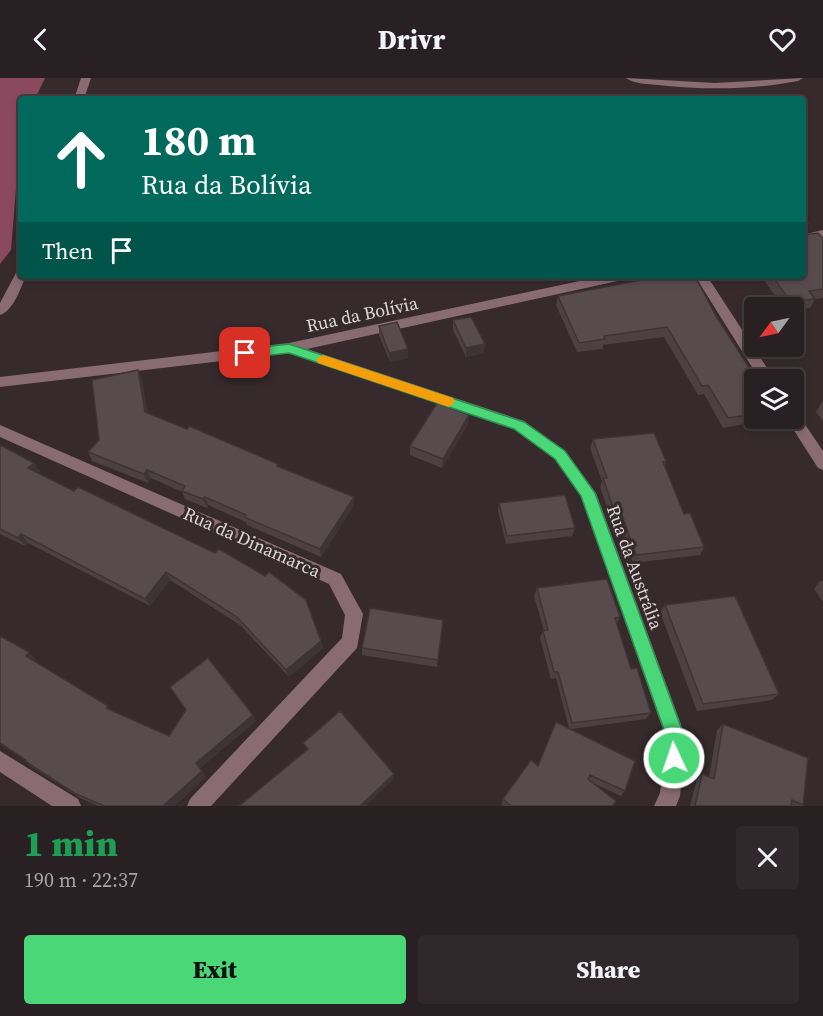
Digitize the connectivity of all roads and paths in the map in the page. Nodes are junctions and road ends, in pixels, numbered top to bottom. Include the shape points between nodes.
1 (86, 78) edge
2 (631, 78) edge
3 (798, 78) edge
4 (80, 96) edge
5 (823, 234) edge
6 (806, 237) edge
7 (18, 279) edge
8 (608, 279) edge
9 (703, 279) edge
10 (0, 311) edge
11 (289, 348) junction
12 (761, 369) edge
13 (0, 382) edge
14 (800, 429) edge
15 (0, 431) edge
16 (823, 464) edge
17 (0, 761) edge
18 (72, 806) edge
19 (197, 806) edge
20 (664, 806) edge

1 - 4 street
2 - 3 street via 684,85 740,86
5 - 6 street
7 - 10 street
8 - 11 street, Rua da Bolívia
9 - 12 street
11 - 13 street, Rua da Bolívia
11 - 20 street, Rua da Austrália via 519,425 560,455 588,493 676,738 670,796
14 - 16 street
15 - 19 street, Rua da Dinamarca via 335,579 354,614 351,642
17 - 18 street

